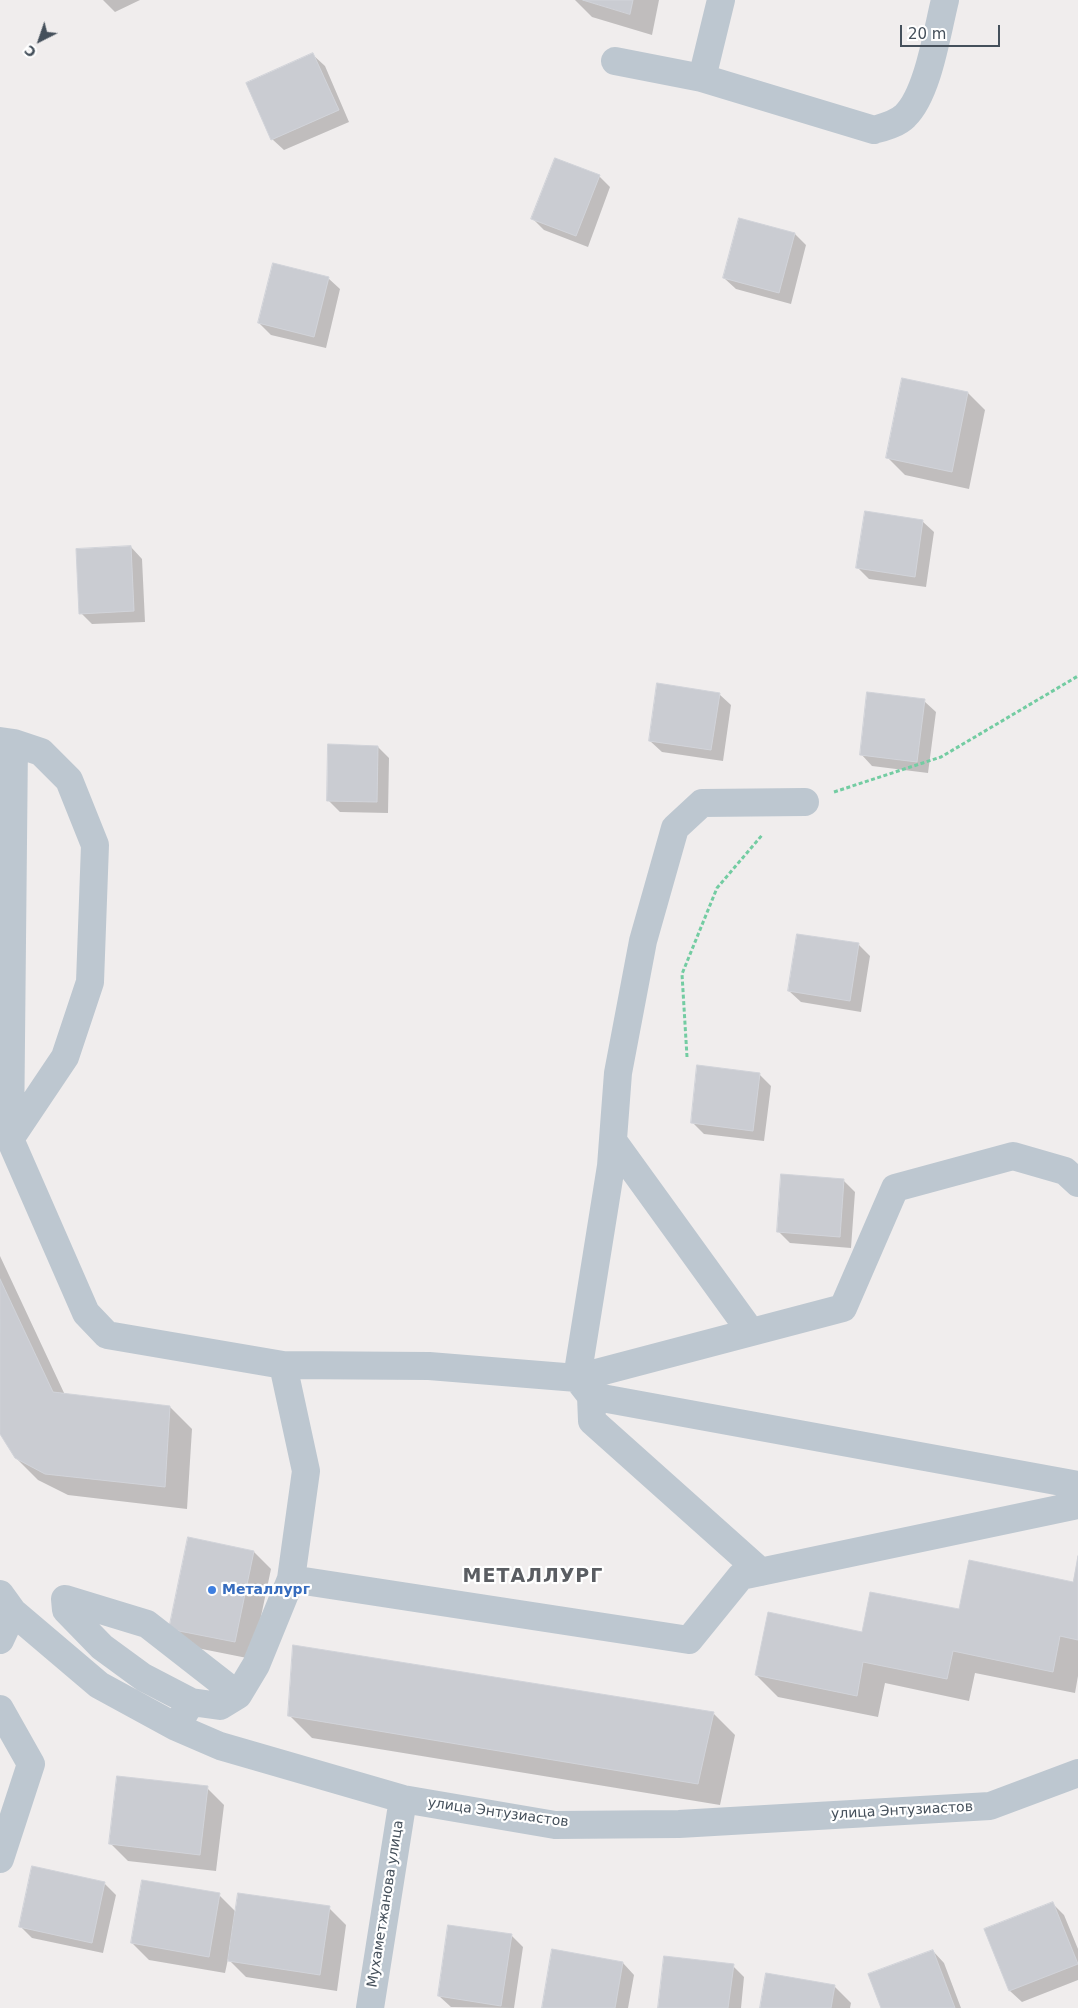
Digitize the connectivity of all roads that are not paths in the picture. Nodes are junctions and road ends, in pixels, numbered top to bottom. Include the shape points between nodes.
1 (721, 0) edge
2 (946, 0) edge
3 (614, 61) dead end
4 (702, 78) junction
5 (7, 742) edge
6 (804, 802) road end
7 (10, 1139) junction
8 (613, 1141) junction
9 (1078, 1183) edge
10 (751, 1332) junction
11 (283, 1365) junction
12 (584, 1387) junction
13 (1078, 1485) edge
14 (1078, 1505) edge
15 (761, 1572) junction
16 (291, 1579) junction
17 (7, 1603) edge
18 (0, 1640) edge
19 (238, 1695) junction
20 (192, 1702) junction
21 (0, 1709) edge
22 (176, 1727) junction
23 (1078, 1773) edge
24 (403, 1799) junction
25 (0, 1859) edge
26 (370, 2008) edge

1 - 4 street
2 - 4 street via 919,99 904,117 890,125 874,130
3 - 4 street
5 - 7 street
5 - 7 street via 41,752 69,780 96,845 90,982 65,1057
6 - 8 street via 702,803 675,828 643,940 618,1073
7 - 11 street via 86,1313 107,1335
8 - 10 street
8 - 12 street
9 - 10 street via 1065,1171 1012,1156 895,1188 843,1308
10 - 12 street
11 - 12 street via 429,1366
11 - 16 street via 306,1471
12 - 13 street
12 - 15 street via 592,1421
14 - 15 street
15 - 16 street via 741,1576 689,1640
16 - 19 street via 256,1665
17 - 18 street
17 - 22 street, улица Энтузиастов via 99,1684
19 - 20 street via 220,1706
19 - 20 street via 147,1624 65,1599 66,1610 102,1647 143,1677
20 - 22 street
21 - 25 street via 31,1764
22 - 24 street, улица Энтузиастов via 220,1746
23 - 24 street, улица Энтузиастов via 990,1806 679,1824 555,1825
24 - 26 street, Мухаметжанова улица

